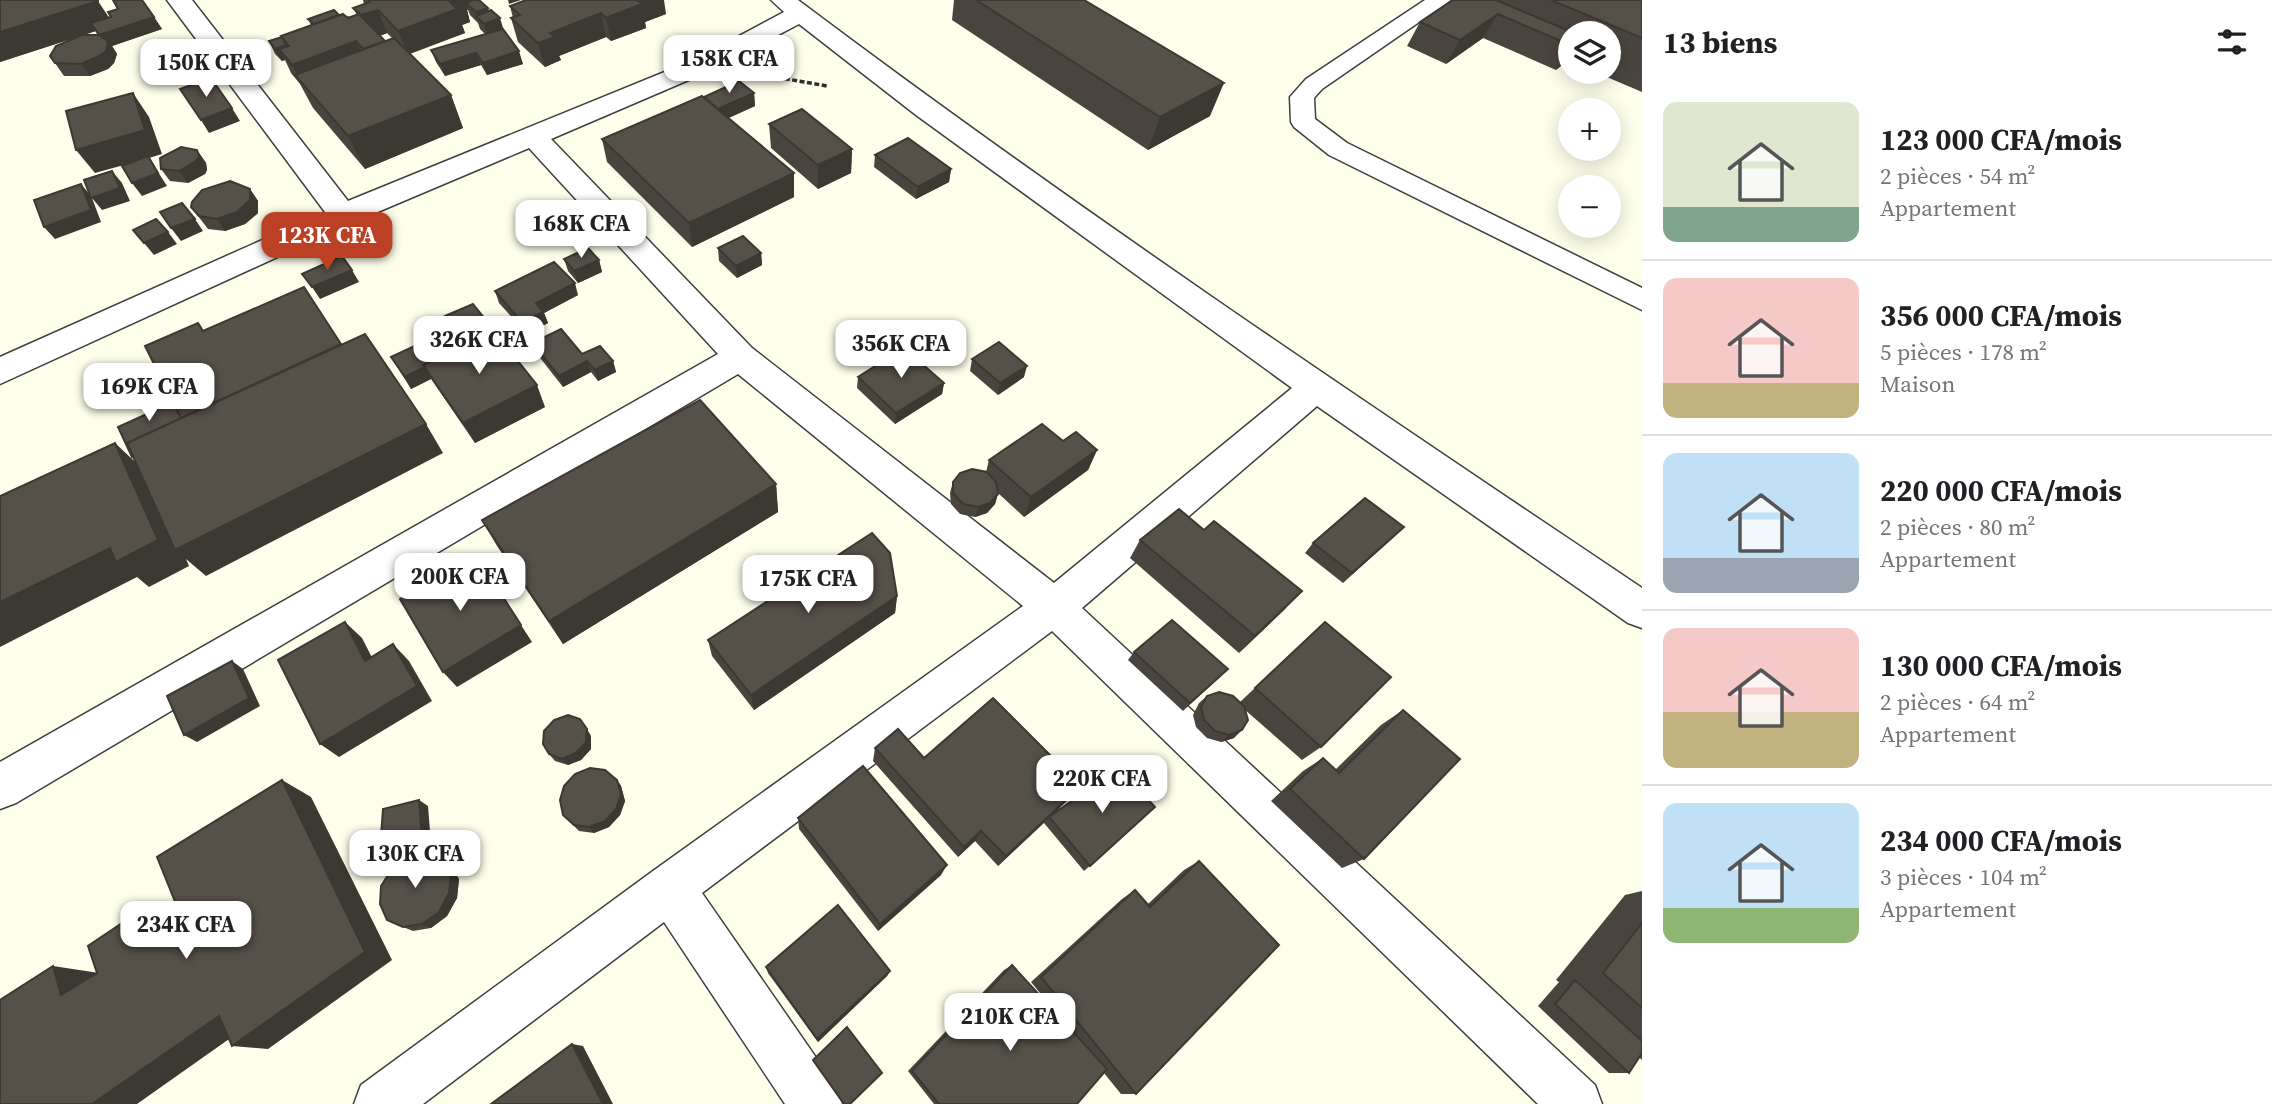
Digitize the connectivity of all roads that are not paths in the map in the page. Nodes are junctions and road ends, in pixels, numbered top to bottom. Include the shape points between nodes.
1 (179, 0) edge
2 (1440, 0) edge
3 (792, 6) edge
4 (534, 137) junction
5 (343, 215) junction
6 (1642, 300) edge
7 (740, 357) junction
8 (0, 371) edge
9 (1315, 387) junction
10 (1054, 607) junction
11 (1642, 610) edge
12 (0, 787) edge
13 (670, 888) junction
14 (380, 1104) edge
15 (816, 1104) edge
16 (1576, 1104) edge

1 - 5 street
2 - 6 lane via 1314,84 1302,97 1303,122 1338,149
3 - 4 street via 703,65
3 - 9 street via 937,117
4 - 5 street
4 - 7 street
5 - 8 street
7 - 10 street
7 - 12 street
9 - 10 street
9 - 11 street
10 - 13 street
10 - 16 street
13 - 14 street
13 - 15 street

